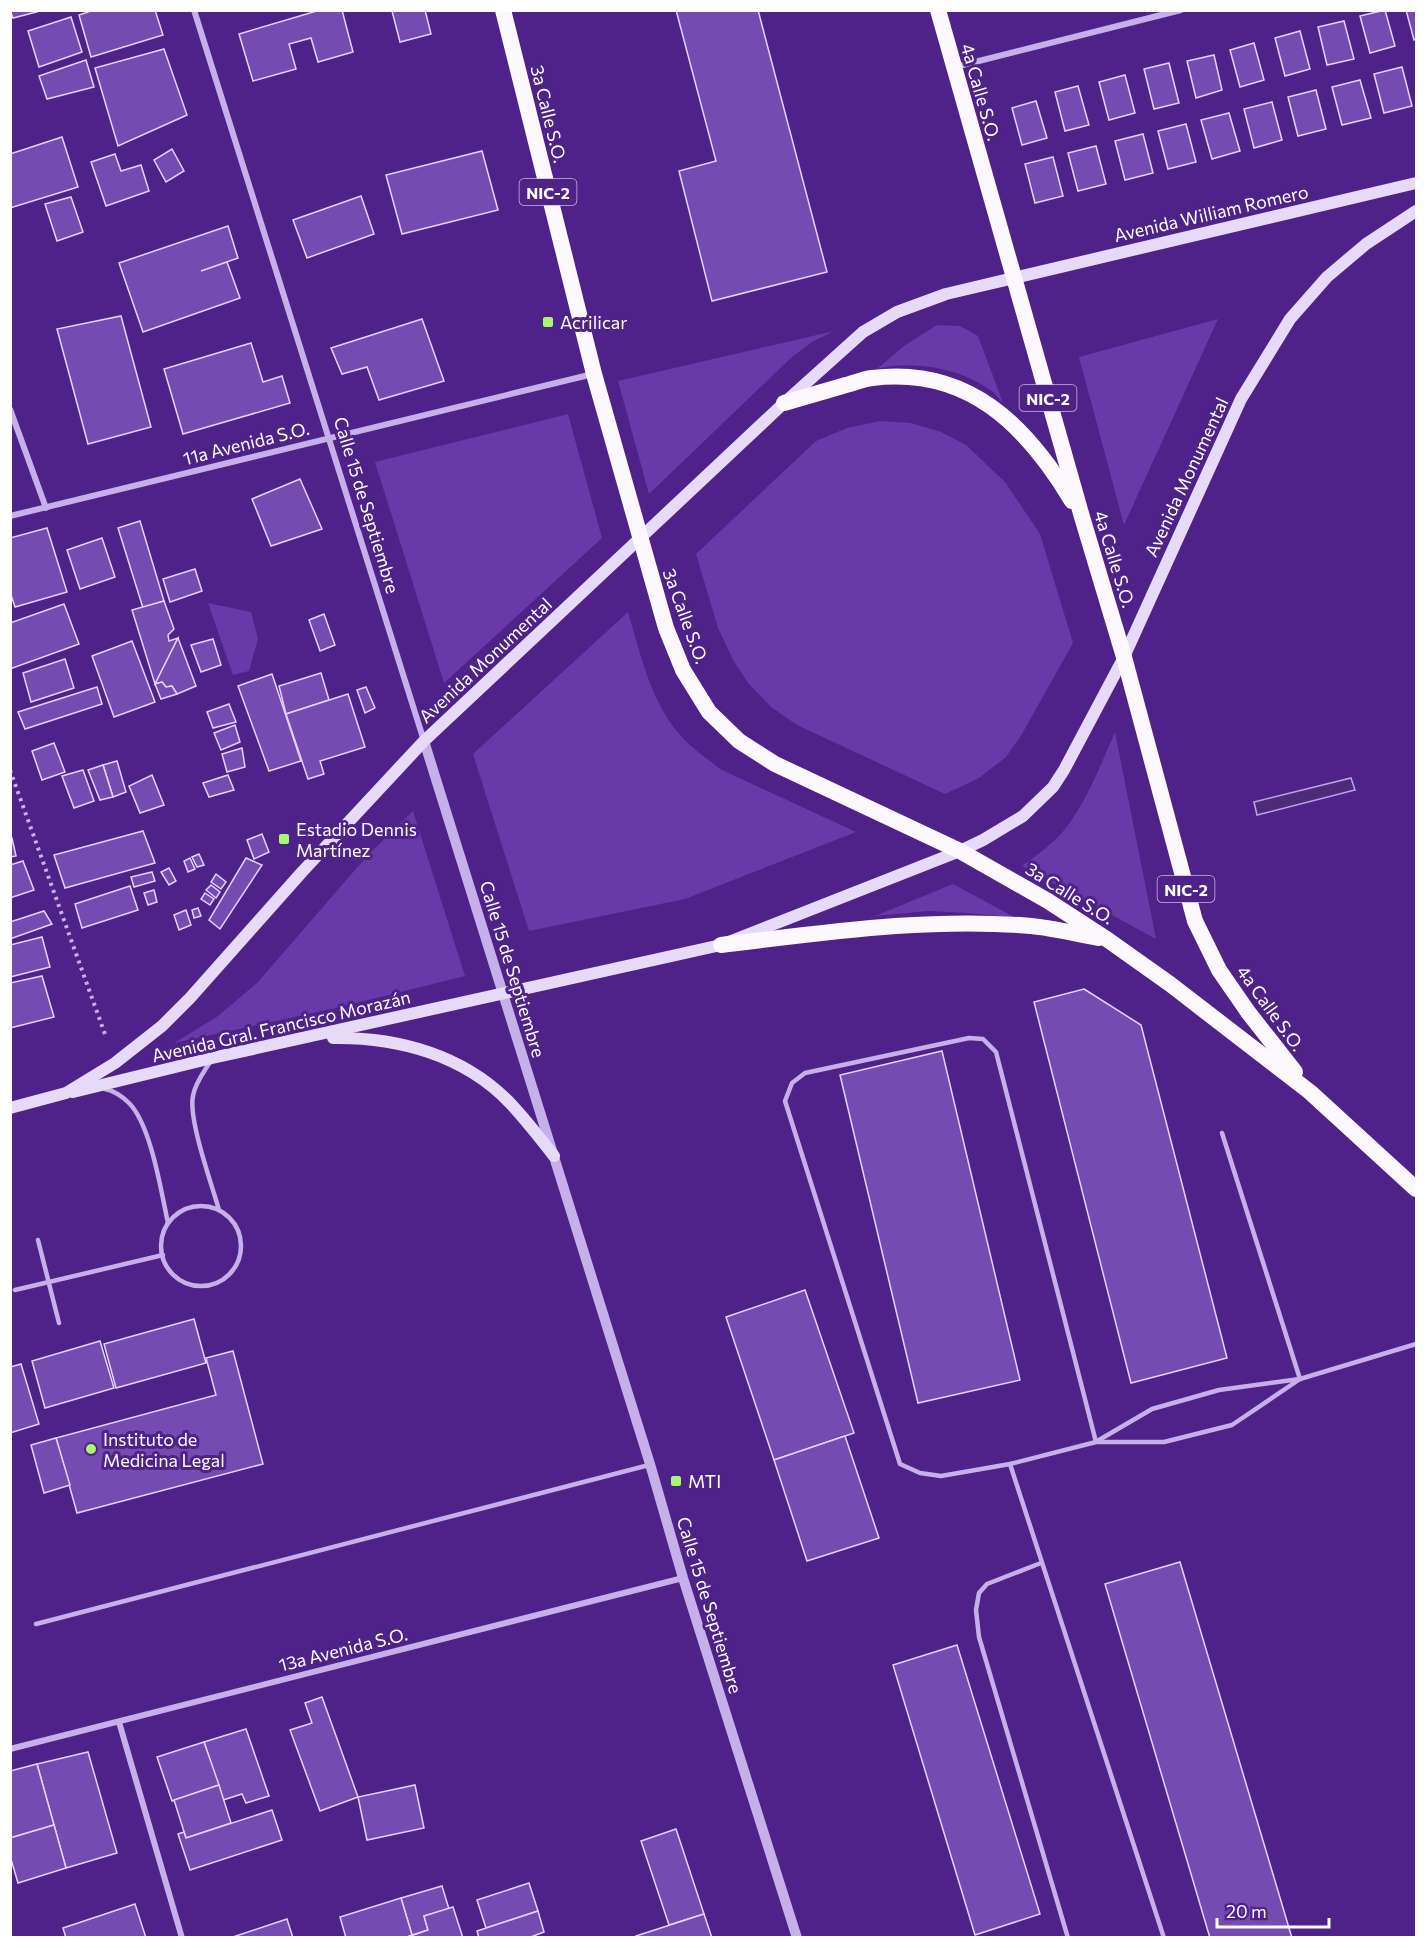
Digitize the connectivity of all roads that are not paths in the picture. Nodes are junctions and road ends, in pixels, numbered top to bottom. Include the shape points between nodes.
1 (194, 10) edge
2 (502, 10) edge
3 (938, 10) edge
4 (1181, 10) edge
5 (1152, 14) edge
6 (954, 67) junction
7 (1416, 183) edge
8 (1416, 211) edge
9 (1014, 278) junction
10 (594, 374) junction
11 (784, 403) junction
12 (10, 409) edge
13 (329, 439) junction
14 (46, 508) junction
15 (10, 516) edge
16 (1082, 517) junction
17 (640, 539) junction
18 (1124, 657) junction
19 (424, 741) junction
20 (960, 851) junction
21 (1108, 940) junction
22 (721, 945) junction
23 (503, 994) junction
24 (308, 1038) junction
25 (212, 1058) junction
26 (97, 1087) junction
27 (1310, 1092) junction
28 (66, 1093) junction
29 (10, 1108) edge
30 (1222, 1133) dead end
31 (554, 1156) junction
32 (1416, 1189) edge
33 (219, 1210) junction
34 (168, 1223) junction
35 (38, 1240) dead end
36 (163, 1255) junction
37 (49, 1282) junction
38 (15, 1290) dead end
39 (59, 1323) dead end
40 (1416, 1344) edge
41 (1300, 1379) junction
42 (1096, 1442) junction
43 (650, 1464) junction
44 (1010, 1464) junction
45 (1041, 1563) junction
46 (683, 1578) junction
47 (36, 1624) dead end
48 (119, 1722) junction
49 (10, 1749) edge
50 (182, 1938) edge
51 (797, 1938) edge
52 (1068, 1938) edge
53 (1164, 1938) edge

1 - 13 street, Calle 15 de Septiembre
2 - 10 highway, 3a Calle S.O. / NIC-2
3 - 6 highway, 4a Calle S.O. / NIC-2
4 - 5 street
5 - 6 street
6 - 9 highway, 4a Calle S.O. / NIC-2
7 - 9 main road, Avenida William Romero
8 - 18 main road, Avenida Monumental via 1366,244 1327,277 1290,319 1241,399
9 - 11 main road, Avenida Monumental via 946,294 897,312 848,344
9 - 16 highway, 4a Calle S.O. / NIC-2
10 - 13 street, 11a Avenida S.O.
10 - 17 highway, 3a Calle S.O. / NIC-2
11 - 16 highway via 871,378 919,377 953,386 980,399 1013,424 1040,453
11 - 17 main road, Avenida Monumental
12 - 14 street
13 - 14 street, 11a Avenida S.O.
13 - 19 street, Calle 15 de Septiembre
14 - 15 street, 11a Avenida S.O.
16 - 18 highway, 4a Calle S.O. / NIC-2
17 - 19 main road, Avenida Monumental
17 - 20 highway, 3a Calle S.O. / NIC-2 via 674,649 697,695 726,729 775,764
18 - 20 main road, Avenida Monumental via 1053,787 1023,816
18 - 27 highway, 4a Calle S.O. / NIC-2 via 1195,921 1219,970
19 - 23 street, Calle 15 de Septiembre
19 - 28 main road, Avenida Monumental via 162,1026 116,1063
20 - 21 highway, 3a Calle S.O. / NIC-2
20 - 22 main road, Avenida Monumental
21 - 22 highway via 1033,926 960,922
21 - 27 highway, 3a Calle S.O. / NIC-2
22 - 23 main road, Avenida Monumental
23 - 24 main road, Avenida Gral. Francisco Morazán
23 - 31 street, Calle 15 de Septiembre
24 - 25 main road, Avenida Gral. Francisco Morazán
24 - 31 main road via 386,1042 422,1049 459,1065 509,1102
25 - 26 main road, Avenida Gral. Francisco Morazán
25 - 33 lane via 195,1088 192,1102
26 - 28 main road, Avenida Gral. Francisco Morazán
26 - 34 lane via 119,1094 138,1115 149,1142
27 - 32 highway, NIC-2
28 - 29 main road, Avenida Monumental
30 - 41 lane
31 - 43 street, Calle 15 de Septiembre
33 - 34 lane via 188,1208
33 - 36 lane via 233,1223 241,1248 238,1262 220,1282 193,1286 170,1271
34 - 36 lane via 163,1234
35 - 37 lane
36 - 37 lane
37 - 38 lane
37 - 39 lane
40 - 41 lane
41 - 42 lane via 1220,1390 1152,1409
41 - 42 lane via 1232,1425 1164,1442
42 - 44 lane
42 - 44 lane via 996,1052 983,1039 969,1038 805,1073 792,1083 785,1101 900,1464 920,1473 941,1476
43 - 46 street, Calle 15 de Septiembre
43 - 47 lane
44 - 45 lane
45 - 52 lane via 987,1584 979,1593 976,1610 979,1637
45 - 53 lane
46 - 48 street, 13a Avenida S.O.
46 - 51 street, Calle 15 de Septiembre
48 - 49 street, 13a Avenida S.O.
48 - 50 street

